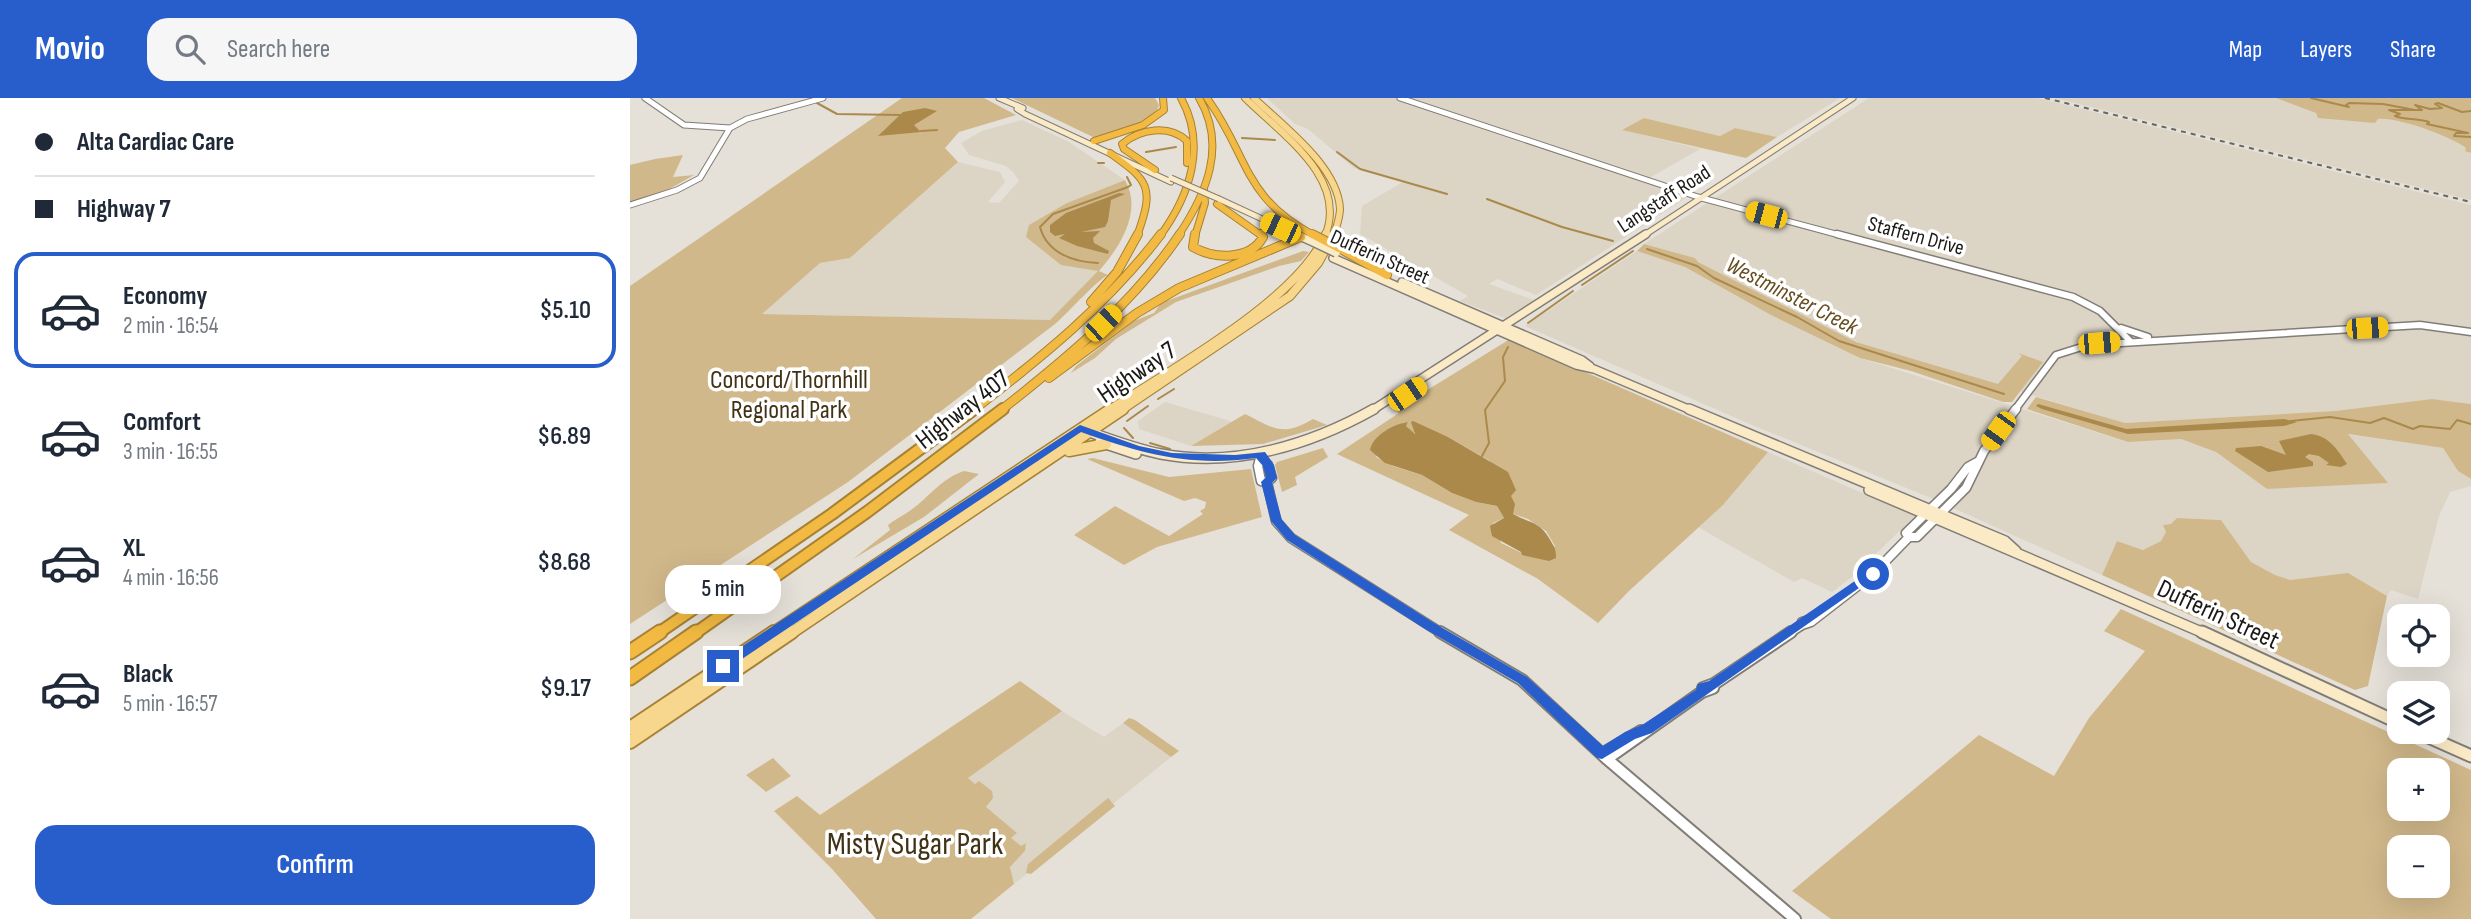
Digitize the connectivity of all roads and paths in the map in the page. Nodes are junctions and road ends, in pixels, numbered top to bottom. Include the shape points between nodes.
1 (645, 98) edge
2 (822, 98) edge
3 (999, 98) edge
4 (1163, 98) edge
5 (1181, 98) edge
6 (1199, 98) edge
7 (1207, 98) edge
8 (1245, 98) edge
9 (1254, 98) edge
10 (1400, 98) edge
11 (1853, 98) edge
12 (730, 128) junction
13 (1078, 136) junction
14 (1094, 141) junction
15 (1110, 153) junction
16 (1155, 170) junction
17 (1171, 180) junction
18 (1188, 181) junction
19 (1204, 186) junction
20 (1698, 197) junction
21 (1218, 201) junction
22 (630, 205) edge
23 (1298, 239) junction
24 (1313, 242) junction
25 (1336, 253) junction
26 (1387, 275) joint
27 (2117, 326) junction
28 (1501, 328) junction
29 (1071, 330) junction
30 (2471, 331) edge
31 (2161, 339) junction
32 (2130, 341) junction
33 (995, 416) junction
34 (1082, 432) junction
35 (1106, 444) junction
36 (1261, 457) junction
37 (1049, 459) junction
38 (1976, 462) junction
39 (1928, 512) junction
40 (1938, 516) junction
41 (1909, 537) junction
42 (630, 652) edge
43 (630, 677) edge
44 (2387, 717) edge
45 (630, 728) edge
46 (630, 742) edge
47 (2444, 744) edge
48 (1605, 756) junction
49 (2471, 756) edge
50 (1795, 919) edge

1 - 12 street via 684,125
2 - 12 street
3 - 13 main road, Dufferin Street
4 - 14 highway via 1164,110 1152,121
5 - 18 highway, Highway 407 via 1196,131 1195,160
6 - 19 highway, Highway 407 via 1213,130 1214,157
7 - 24 highway via 1254,186
8 - 34 main road, Highway 7 via 1329,190 1327,231 1288,287
9 - 34 main road, Highway 7 via 1325,169 1338,189 1341,211 1334,239 1290,296
10 - 20 street, Staffern Drive
11 - 20 main road, Langstaff Road
12 - 22 street via 700,178
13 - 14 main road, Dufferin Street
13 - 15 main road, Dufferin Street
14 - 16 main road, Dufferin Street
15 - 17 main road, Dufferin Street
15 - 29 highway via 1141,177 1146,205 1128,258 1073,321
16 - 17 main road, Dufferin Street
16 - 18 highway via 1122,144 1133,136 1177,133 1184,136 1189,154
17 - 21 main road, Dufferin Street, bridge
18 - 29 highway, Highway 407 via 1182,199 1130,273
19 - 21 highway via 1205,203 1193,247 1210,255 1229,255 1262,243 1259,230
19 - 33 highway, Highway 407 via 1183,230 1135,292
20 - 27 street, Staffern Drive via 2050,290 2100,310
20 - 28 main road, Langstaff Road
21 - 23 main road, Dufferin Street
23 - 24 main road, Dufferin Street
23 - 33 highway via 1212,273 1148,306
24 - 25 highway, bridge
24 - 25 main road, Dufferin Street
25 - 26 highway
25 - 28 main road, Dufferin Street
26 - 28 main road, Dufferin Street
27 - 31 street, Staffern Drive
27 - 32 street, Staffern Drive
28 - 36 main road, Langstaff Road via 1356,427 1303,449
28 - 39 main road, Dufferin Street via 1576,365 1771,442
29 - 42 highway, Highway 407 via 847,505
30 - 31 street via 2420,324
31 - 32 street
32 - 38 street via 2088,345 2056,355
33 - 43 highway, Highway 407 via 861,517
34 - 35 main road, Langstaff Road
34 - 36 main road, Langstaff Road via 1172,457
34 - 37 main road, Highway 7
34 - 45 main road, Highway 7
35 - 36 main road, Langstaff Road via 1152,459 1195,464
35 - 37 main road via 1083,446
36 - 48 street via 1261,481 1267,482 1276,521 1291,538 1522,680
37 - 46 main road, Highway 7
38 - 39 street
38 - 40 street via 1977,470
39 - 40 main road, Dufferin Street
39 - 41 street via 1906,533
40 - 41 street via 1917,537
40 - 44 main road, Dufferin Street via 1996,546 2185,624
41 - 48 street via 1873,574 1811,622
47 - 49 main road
48 - 50 street

